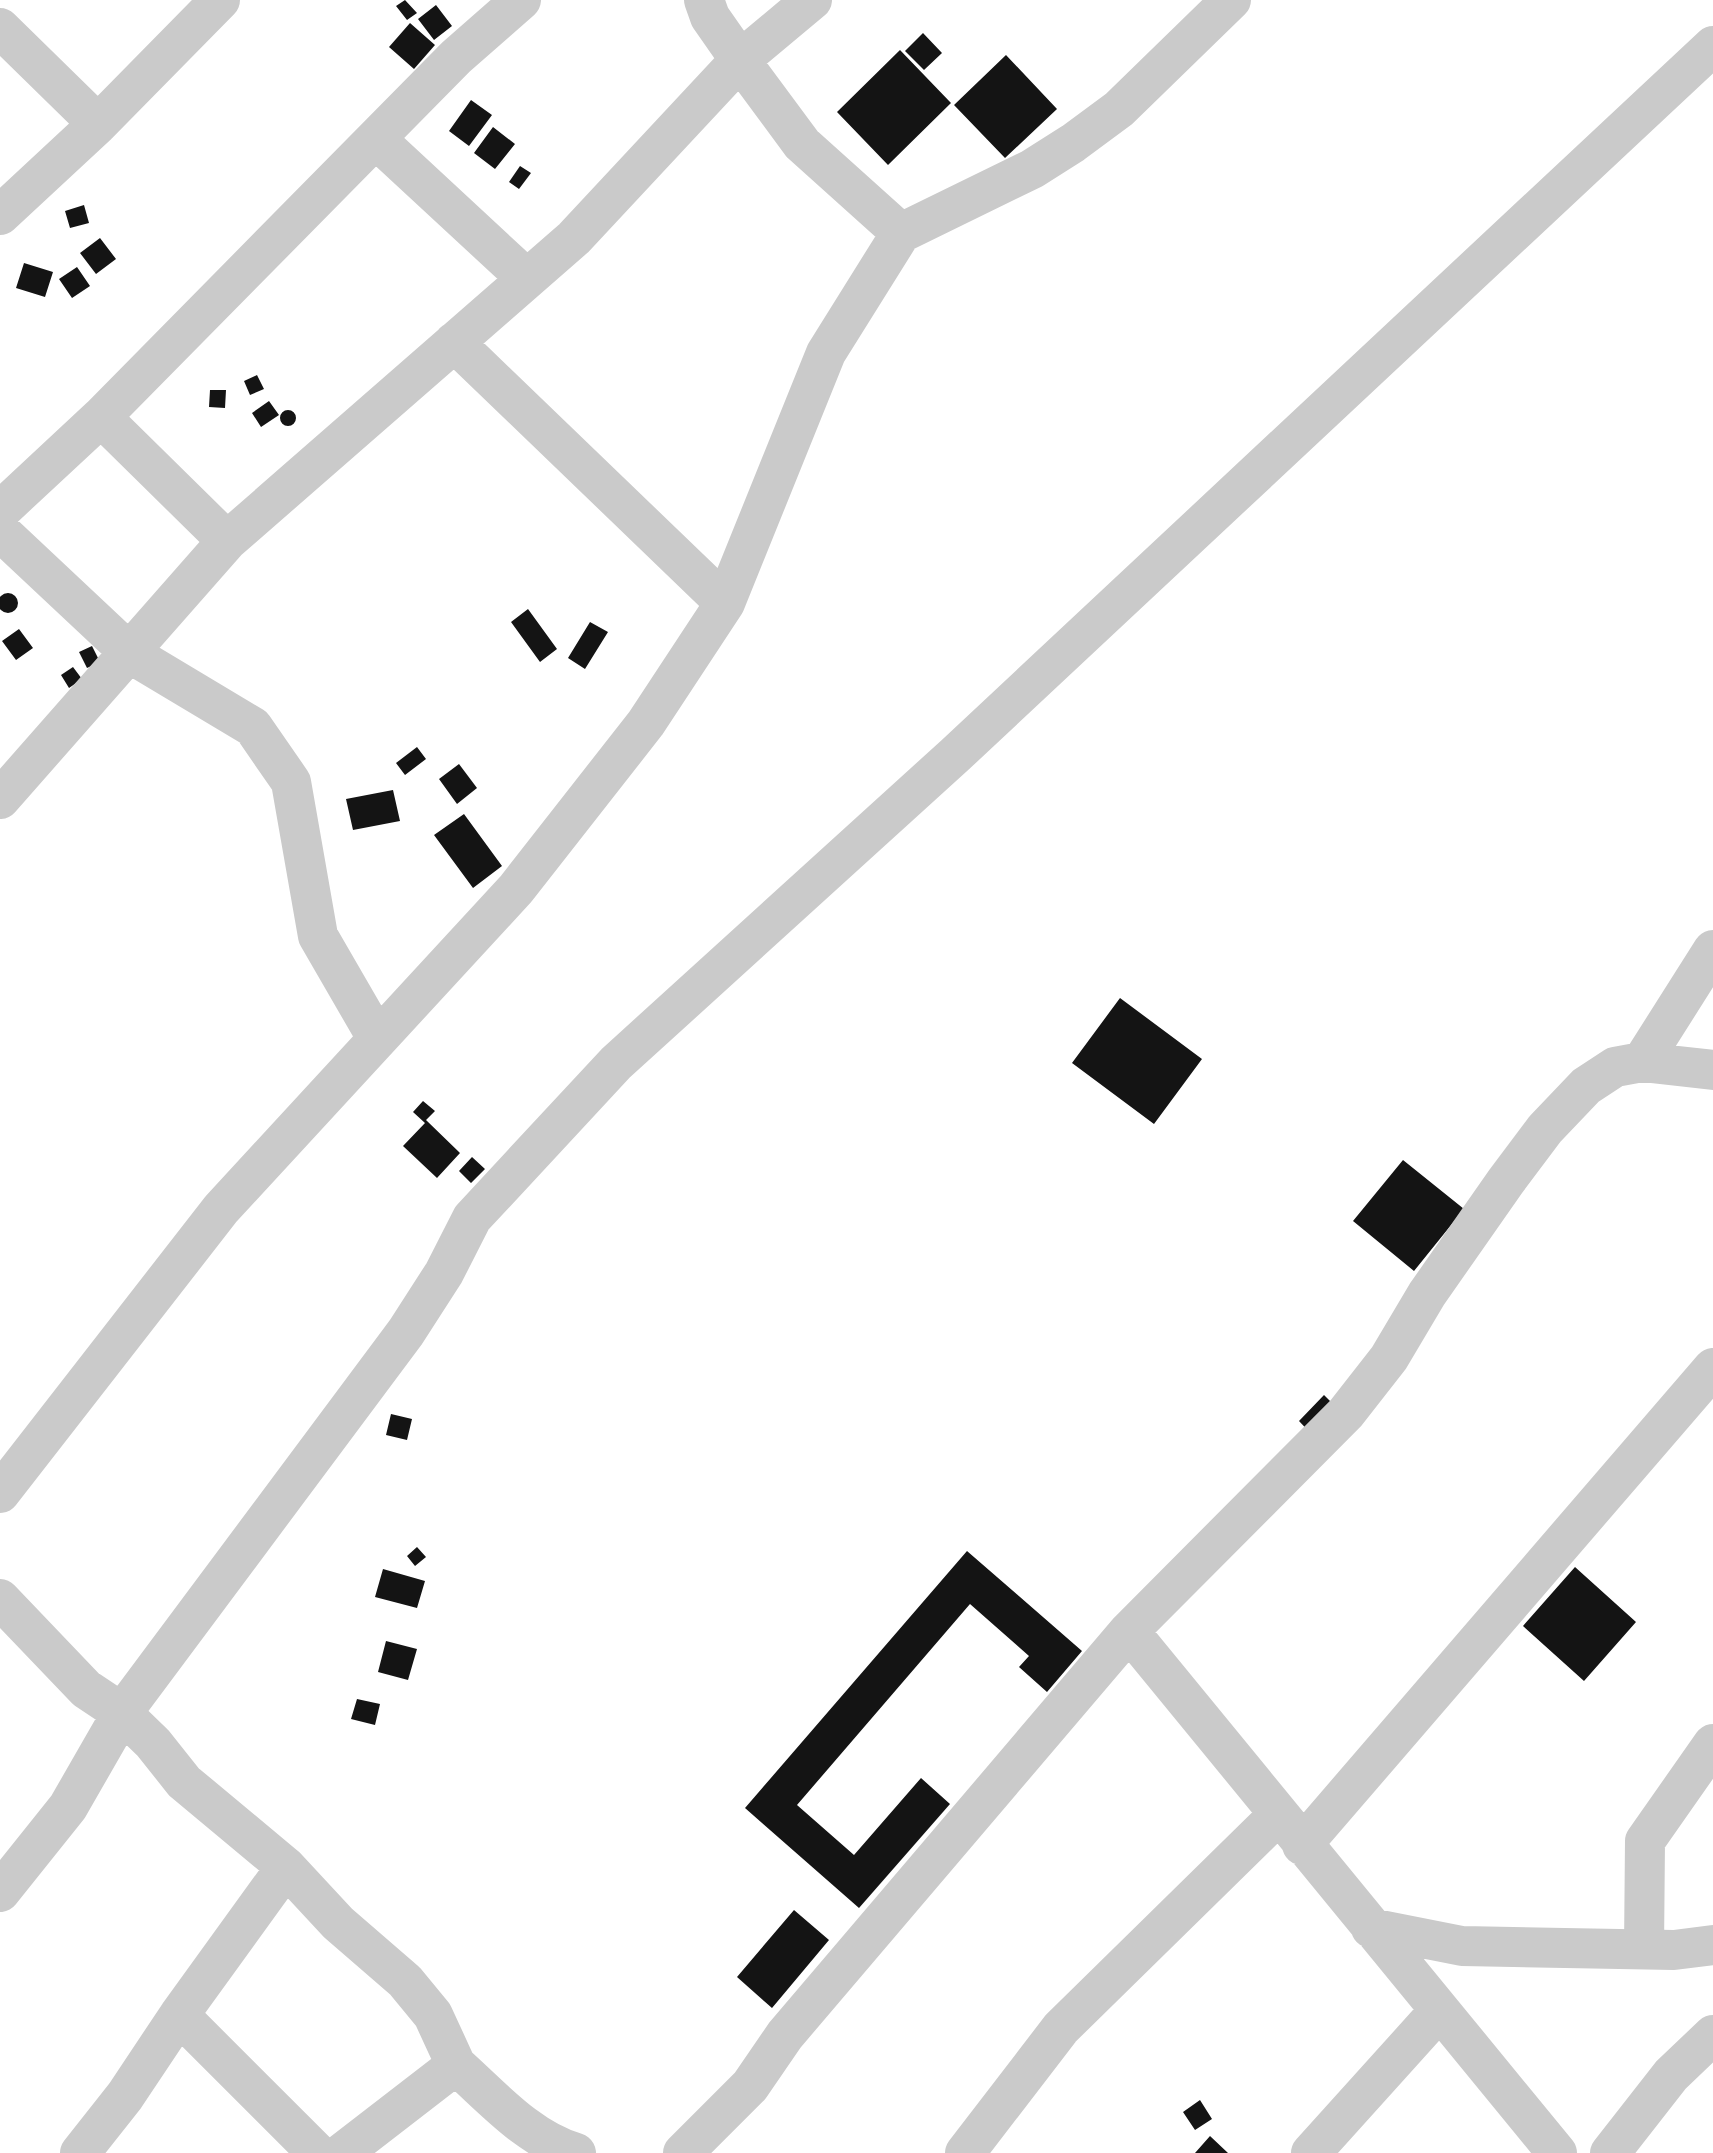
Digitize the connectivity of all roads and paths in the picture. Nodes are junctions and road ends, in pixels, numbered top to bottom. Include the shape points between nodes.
1 (220, 0) edge
2 (521, 0) edge
3 (704, 0) edge
4 (812, 0) edge
5 (1231, 0) edge
6 (0, 28) edge
7 (1713, 46) edge
8 (740, 60) junction
9 (98, 124) junction
10 (377, 140) junction
11 (0, 215) edge
12 (901, 233) junction
13 (527, 279) junction
14 (454, 342) junction
15 (101, 417) junction
16 (0, 511) edge
17 (0, 531) edge
18 (227, 541) junction
19 (725, 603) junction
20 (131, 654) junction
21 (0, 799) edge
22 (1713, 950) edge
23 (377, 1038) junction
24 (1642, 1062) junction
25 (1713, 1070) edge
26 (1713, 1368) edge
27 (0, 1493) edge
28 (0, 1599) edge
29 (1129, 1631) junction
30 (122, 1713) junction
31 (1713, 1744) edge
32 (1290, 1830) junction
33 (286, 1867) junction
34 (0, 1892) edge
35 (1371, 1928) junction
36 (1713, 1945) edge
37 (1644, 1949) junction
38 (1439, 2011) junction
39 (179, 2015) junction
40 (1713, 2035) edge
41 (456, 2065) junction
42 (80, 2153) edge
43 (317, 2153) edge
44 (342, 2153) edge
45 (576, 2153) edge
46 (683, 2153) edge
47 (965, 2153) edge
48 (1311, 2153) edge
49 (1557, 2153) edge
50 (1610, 2153) edge

1 - 9 street
2 - 10 street via 456,57
3 - 8 street
4 - 8 street
5 - 12 street via 1119,109 1073,143 1032,169
6 - 9 street
7 - 30 street via 933,776 616,1063 550,1130 472,1218 406,1332
8 - 12 street via 802,144
8 - 13 street via 574,238
9 - 11 street
10 - 13 street
10 - 15 street
12 - 19 street via 826,353
13 - 14 street
14 - 18 street
14 - 19 street
15 - 16 street
15 - 18 street
17 - 20 street
18 - 20 street
19 - 23 street via 646,723 516,889
20 - 21 street
20 - 23 street via 253,727 291,782 318,936
22 - 24 street
23 - 27 street via 221,1209
24 - 25 street
24 - 29 street via 1615,1067 1595,1080 1545,1129 1346,1413
26 - 32 street
28 - 30 street via 86,1689
29 - 32 street
29 - 46 street via 785,2035 750,2086
30 - 33 street via 184,1782
30 - 34 street via 68,1807
31 - 37 street via 1645,1841
32 - 35 street
32 - 47 street via 1061,2028
33 - 39 street
33 - 41 street via 338,1923 405,1981 433,2015
35 - 37 street via 1462,1946
35 - 38 street
36 - 37 street
38 - 48 street
38 - 49 street
39 - 42 street
39 - 43 street
40 - 50 street via 1671,2075
41 - 44 street
41 - 45 street via 514,2119

